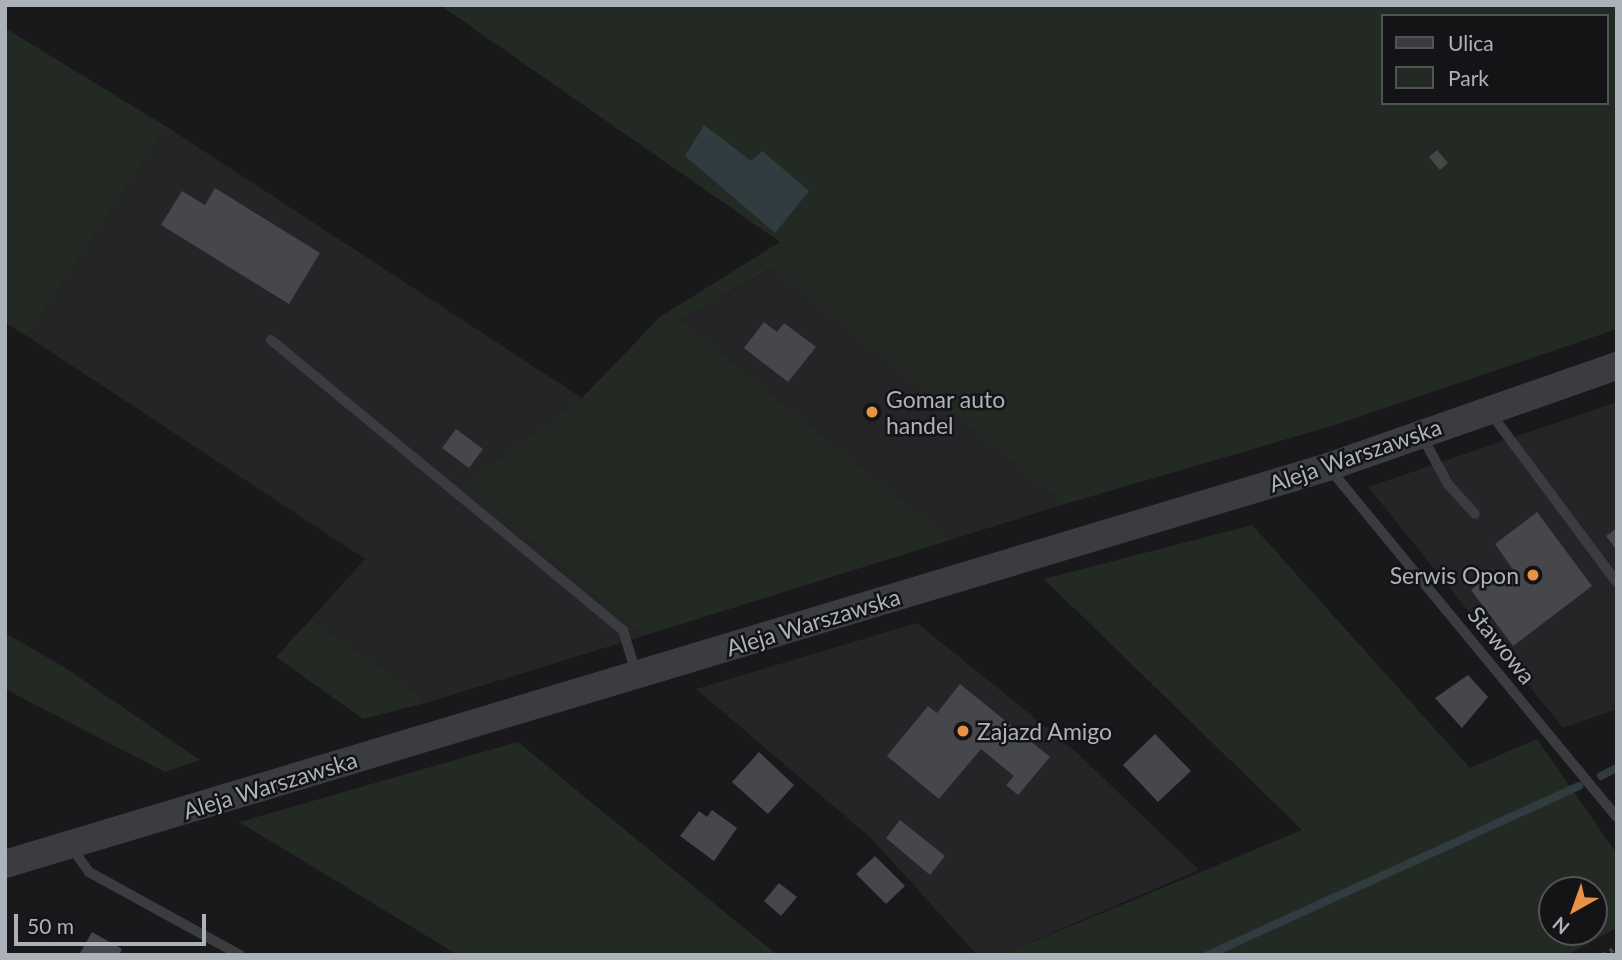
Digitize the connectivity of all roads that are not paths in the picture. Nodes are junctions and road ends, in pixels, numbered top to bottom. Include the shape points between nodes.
1 (271, 340) dead end
2 (1617, 366) edge
3 (1489, 410) junction
4 (1421, 434) junction
5 (1328, 467) junction
6 (1475, 514) dead end
7 (1617, 583) edge
8 (636, 675) junction
9 (1617, 817) edge
10 (69, 845) junction
11 (5, 864) edge
12 (240, 955) edge

1 - 8 lane via 623,630
2 - 3 street, Aleja Warszawska
3 - 4 street, Aleja Warszawska
3 - 7 lane
4 - 5 street, Aleja Warszawska
4 - 6 lane via 1448,484
5 - 8 street, Aleja Warszawska
5 - 9 lane, Stawowa
8 - 10 street, Aleja Warszawska
10 - 11 street, Aleja Warszawska
10 - 12 lane via 89,872

